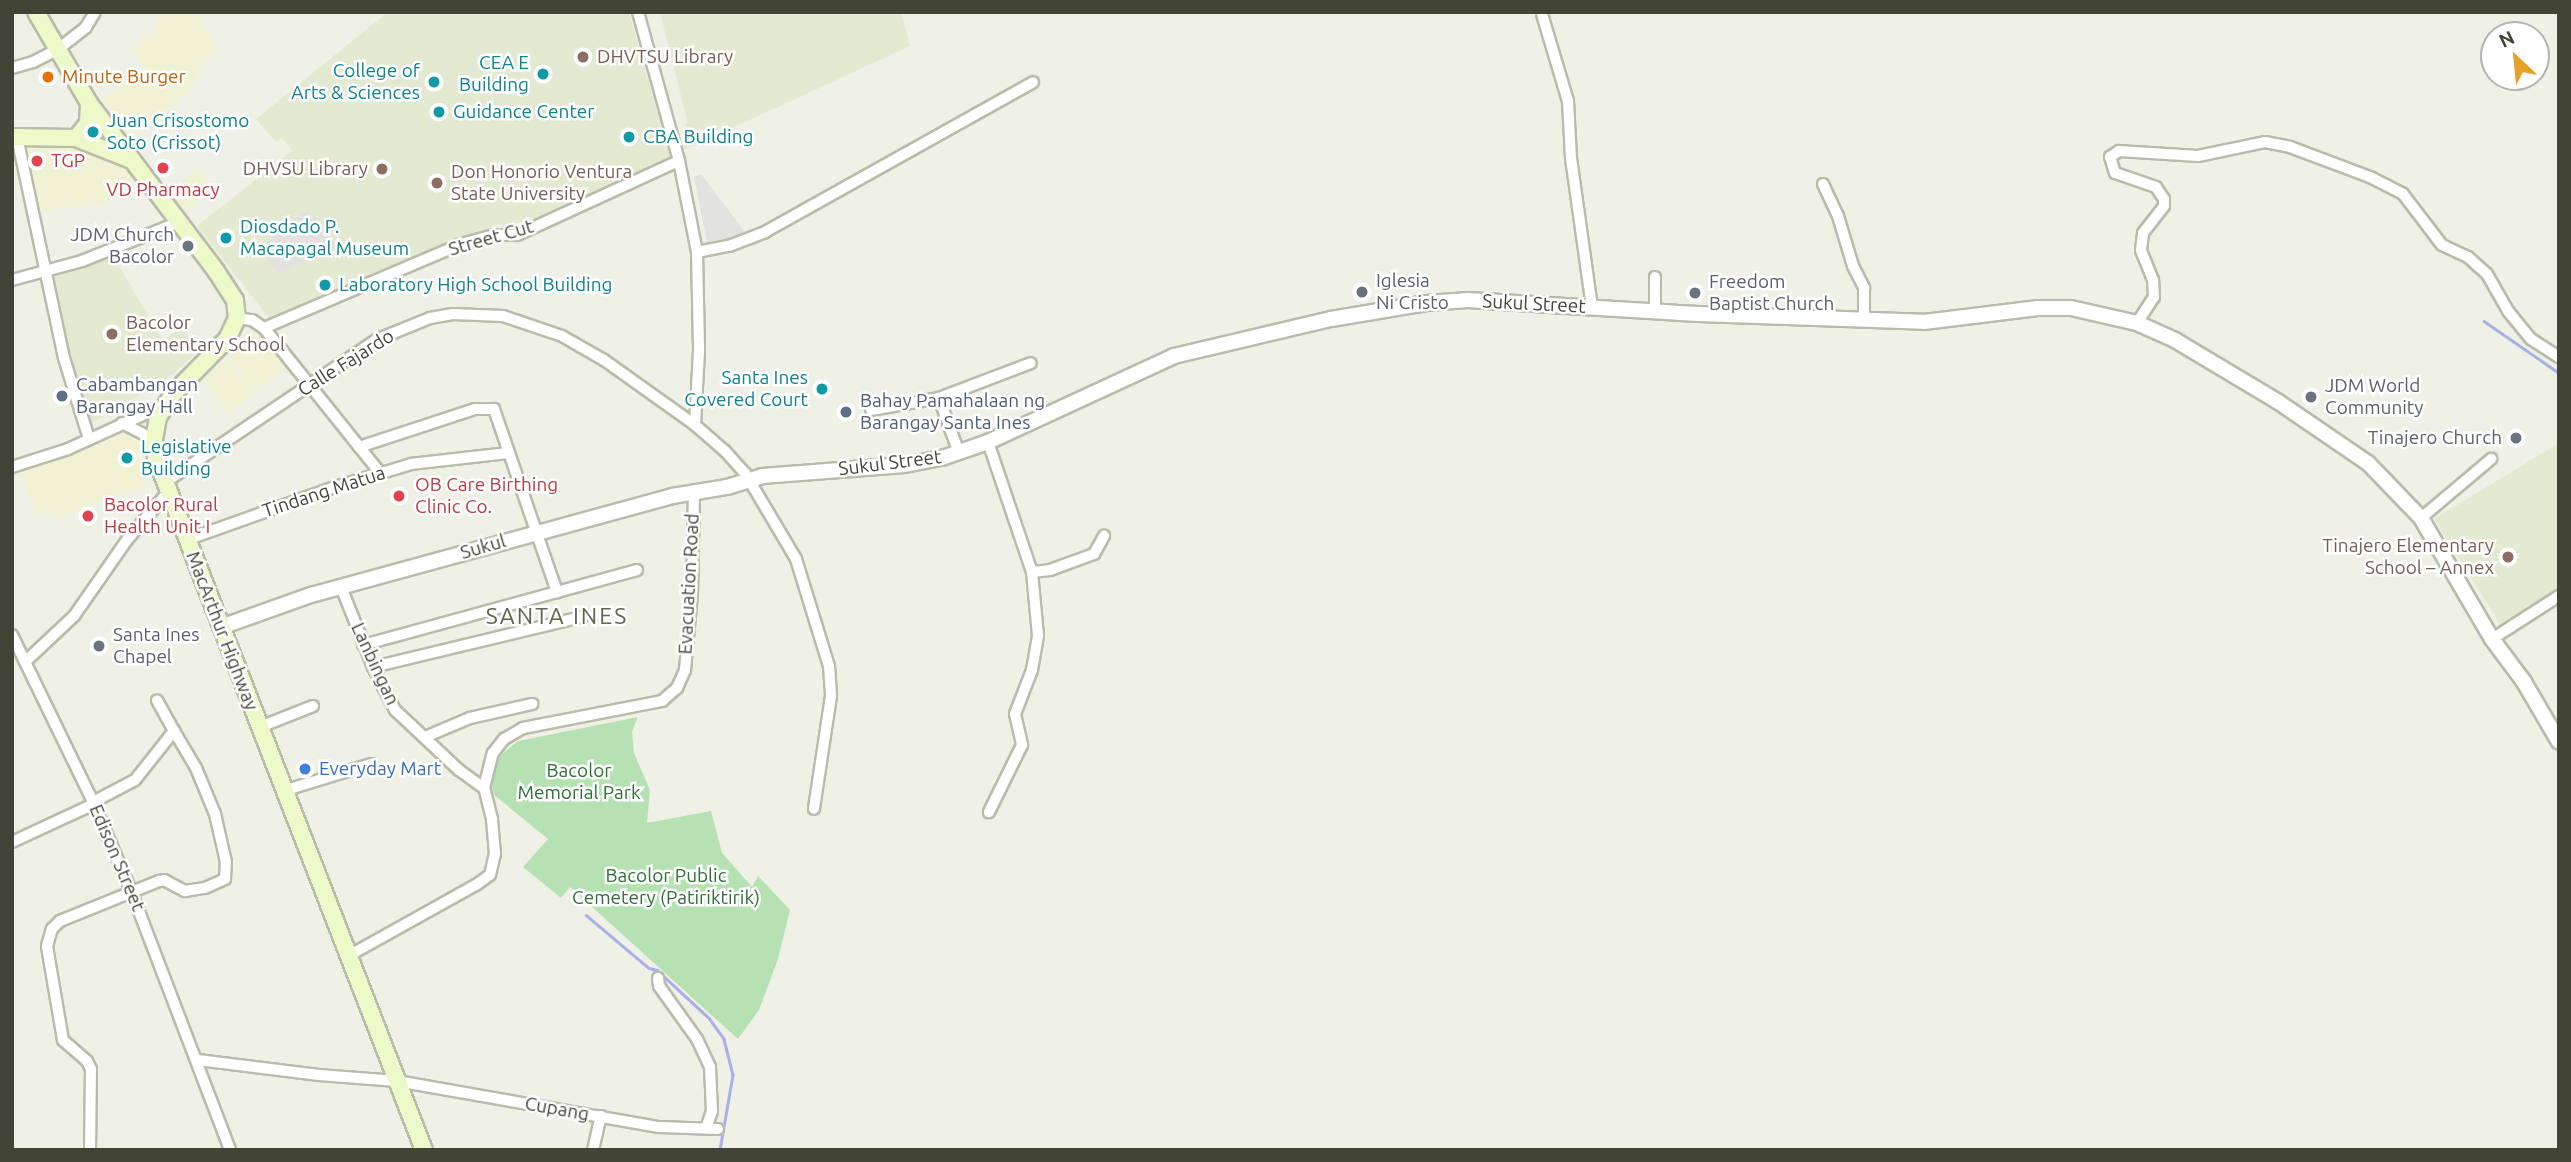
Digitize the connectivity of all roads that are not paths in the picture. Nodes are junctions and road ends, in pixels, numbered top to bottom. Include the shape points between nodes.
1 (36, 12) edge
2 (94, 12) edge
3 (638, 12) edge
4 (1542, 14) dead end
5 (57, 50) junction
6 (12, 68) edge
7 (1032, 82) dead end
8 (89, 103) junction
9 (15, 137) edge
10 (76, 138) junction
11 (131, 160) junction
12 (678, 161) junction
13 (1824, 184) dead end
14 (179, 222) junction
15 (697, 252) junction
16 (45, 274) junction
17 (1655, 277) dead end
18 (12, 280) edge
19 (1592, 307) junction
20 (1655, 310) junction
21 (237, 318) junction
22 (1864, 321) junction
23 (2137, 323) junction
24 (264, 328) junction
25 (2559, 357) edge
26 (1031, 363) dead end
27 (311, 384) junction
28 (939, 398) junction
29 (166, 404) junction
30 (871, 410) dead end
31 (122, 423) junction
32 (695, 425) junction
33 (89, 439) junction
34 (154, 439) junction
35 (988, 442) junction
36 (359, 447) junction
37 (508, 453) junction
38 (959, 453) junction
39 (2491, 458) dead end
40 (12, 467) edge
41 (380, 474) junction
42 (748, 480) junction
43 (166, 487) junction
44 (694, 492) junction
45 (2421, 518) junction
46 (538, 532) junction
47 (1104, 536) dead end
48 (186, 540) junction
49 (637, 570) dead end
50 (1032, 572) junction
51 (341, 587) junction
52 (557, 592) junction
53 (2559, 596) edge
54 (582, 617) dead end
55 (221, 627) junction
56 (12, 635) edge
57 (2492, 639) junction
58 (363, 645) junction
59 (26, 661) junction
60 (373, 667) junction
61 (157, 700) dead end
62 (533, 704) dead end
63 (313, 706) dead end
64 (260, 727) junction
65 (174, 731) junction
66 (425, 737) junction
67 (2559, 742) edge
68 (371, 764) dead end
69 (484, 788) junction
70 (283, 791) junction
71 (93, 803) junction
72 (814, 809) dead end
73 (989, 812) dead end
74 (12, 842) edge
75 (132, 893) junction
76 (350, 955) junction
77 (658, 978) dead end
78 (198, 1060) junction
79 (397, 1081) junction
80 (601, 1116) junction
81 (90, 1150) edge
82 (230, 1150) edge
83 (424, 1150) edge
84 (593, 1150) edge

1 - 5 main road
2 - 5 street via 86,27
3 - 12 street
4 - 19 street via 1568,101 1571,158
5 - 6 street
5 - 8 main road
7 - 15 street via 765,232
8 - 10 main road via 88,123
8 - 11 main road
9 - 10 main road
9 - 16 street
10 - 11 main road
11 - 14 main road
12 - 15 street
12 - 24 street, Street Cut via 517,235 494,235 461,244
13 - 22 street via 1864,288
14 - 16 street
14 - 21 main road via 229,290
15 - 32 street
16 - 18 street
16 - 33 street
17 - 20 street
19 - 20 street, Sukul Street
19 - 35 street, Sukul Street via 1468,300 1427,303 1262,333 1148,366
20 - 22 street, Sukul Street
21 - 24 street
21 - 29 main road, MacArthur Highway via 228,339
22 - 23 street, Sukul Street via 1940,322 2038,308 2102,313
23 - 25 street via 2154,297 2153,280 2141,250 2143,233 2164,206 2164,199 2156,187 2115,173 2110,157 2119,151 2198,156 2264,142 2290,147 2403,194 2442,245 2468,257 2487,274 2531,339
23 - 45 street, Sukul Street via 2175,340 2340,442 2391,484
24 - 27 street
26 - 28 street
27 - 32 street, Calle Fajardo via 376,340 429,318 503,316 541,327 580,346
27 - 36 street
27 - 43 street, Calle Fajardo
28 - 30 street
28 - 38 street
29 - 31 street
29 - 34 main road, MacArthur Highway
31 - 33 street
31 - 34 street
32 - 42 street, Calle Fajardo via 734,459
33 - 40 street
34 - 43 main road, MacArthur Highway
35 - 38 street, Sukul Street
35 - 50 street
36 - 37 street via 486,407 498,414
36 - 41 street
37 - 41 street, Tindang Matua via 430,461
37 - 46 street
38 - 42 street, Sukul Street via 905,465
39 - 45 street
41 - 48 street, Tindang Matua
42 - 44 street, Sukul
42 - 72 street, Calle Fajardo via 796,559 829,666 831,696
43 - 48 main road, MacArthur Highway
43 - 59 street via 74,617
44 - 46 street, Sukul
44 - 69 street, Evacuation Road via 692,595 685,670 677,688 662,701 512,732 493,753
45 - 57 street, Sukul Street
46 - 51 street, Sukul
46 - 52 street
47 - 50 street via 1094,554
48 - 55 main road, MacArthur Highway
49 - 52 street
50 - 73 street via 1038,636 1032,670 1015,714 1022,745
51 - 55 street, Sukul
51 - 58 street, Lanbingan
52 - 58 street
53 - 57 street
54 - 60 street
55 - 64 main road, MacArthur Highway
56 - 59 street, Edison Street
57 - 67 street, Sukul Street
58 - 60 street, Lanbingan
59 - 71 street, Edison Street
60 - 66 street, Lanbingan via 395,710
61 - 65 street
62 - 66 street via 470,718
63 - 64 street
64 - 70 main road, MacArthur Highway
65 - 71 street via 135,780
65 - 75 street via 215,814 226,862 225,879 186,891 164,880
66 - 69 street, Lanbingan
68 - 70 street
69 - 76 street, Evacuation Road via 495,855 490,874
70 - 76 main road, MacArthur Highway
71 - 74 street
71 - 75 street, Edison Street
75 - 78 street, Edison Street
75 - 81 street via 60,921 47,946 63,1040 91,1069
76 - 79 main road, MacArthur Highway
77 - 80 street, Cupang via 710,1067 712,1128 659,1126
78 - 79 street, Cupang
78 - 82 street, Edison Street
79 - 80 street, Cupang
79 - 83 main road, MacArthur Highway
80 - 84 street

